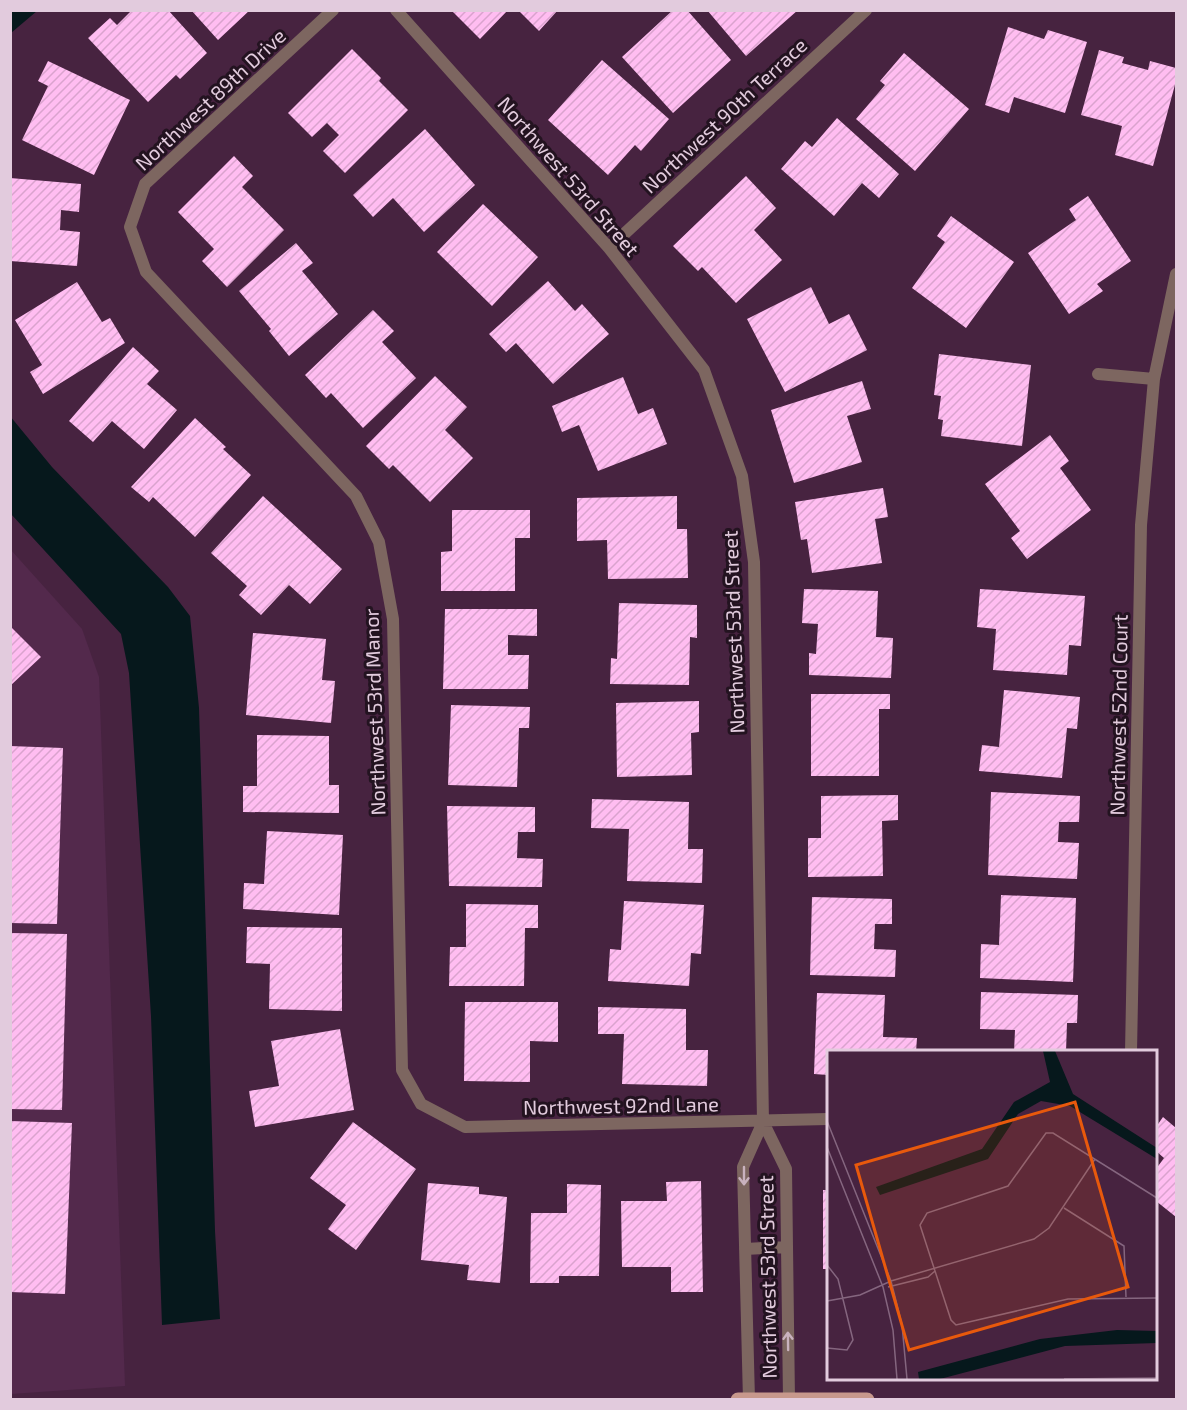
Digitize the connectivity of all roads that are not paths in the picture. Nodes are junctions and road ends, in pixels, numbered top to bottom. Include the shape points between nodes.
1 (333, 10) edge
2 (396, 10) edge
3 (866, 10) edge
4 (130, 227) joint
5 (609, 248) junction
6 (1176, 274) edge
7 (1098, 374) dead end
8 (1154, 379) junction
9 (1131, 1050) edge
10 (421, 1104) joint
11 (827, 1119) edge
12 (763, 1122) junction
13 (787, 1246) junction
14 (745, 1249) junction
15 (746, 1399) edge
16 (789, 1399) edge
17 (867, 1400) edge

1 - 4 street, Northwest 89th Drive via 145,184
2 - 5 street, Northwest 53rd Street
3 - 5 street, Northwest 90th Terrace
4 - 10 street, Northwest 53rd Manor via 146,272 356,496 379,542 393,619 402,1070
5 - 12 street, Northwest 53rd Street via 704,370 742,476 754,562
6 - 8 street, Northwest 52nd Court
7 - 8 street
8 - 9 street, Northwest 52nd Court via 1141,525
10 - 12 street, Northwest 92nd Lane via 465,1128
11 - 12 street, Northwest 92nd Lane
12 - 13 street, Northwest 53rd Street via 786,1169
12 -> 14 street, Northwest 53rd Street via 743,1167
13 - 14 street
16 -> 13 street, Northwest 53rd Street
14 - 15 street, Northwest 53rd Street
15 - 16 main road
16 - 17 main road

